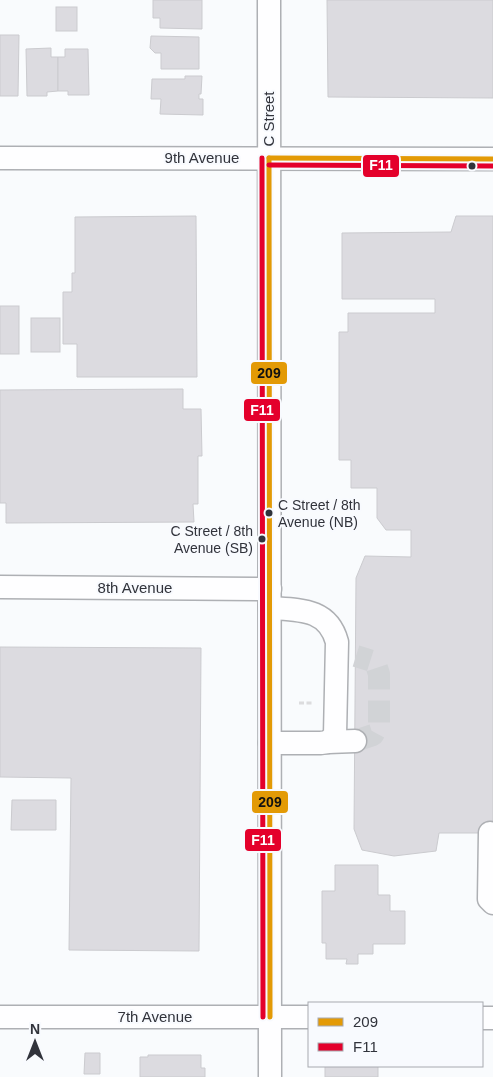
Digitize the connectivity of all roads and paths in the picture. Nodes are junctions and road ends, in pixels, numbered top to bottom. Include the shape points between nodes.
1 (269, 0) edge
2 (0, 158) edge
3 (269, 158) junction
4 (493, 159) edge
5 (0, 587) edge
6 (270, 598) junction
7 (299, 702) dead end
8 (309, 703) dead end
9 (355, 741) tunnel mouth
10 (328, 742) junction
11 (270, 743) junction
12 (490, 833) dead end
13 (493, 903) edge
14 (270, 1017) junction
15 (308, 1017) edge
16 (0, 1018) edge
17 (270, 1077) edge

1 - 3 street, C Street
2 - 3 street, 9th Avenue
3 - 4 street, 9th Avenue
3 - 6 street, C Street
5 - 6 street, 8th Avenue
6 - 10 street, 8th Avenue via 326,621 346,655 335,735
6 - 11 street, C Street
7 - 8 path
9 - 10 street
10 - 11 street
11 - 14 street, C Street
12 - 13 street via 489,899
14 - 15 street, 7th Avenue
14 - 16 street, 7th Avenue
14 - 17 street, C Street

